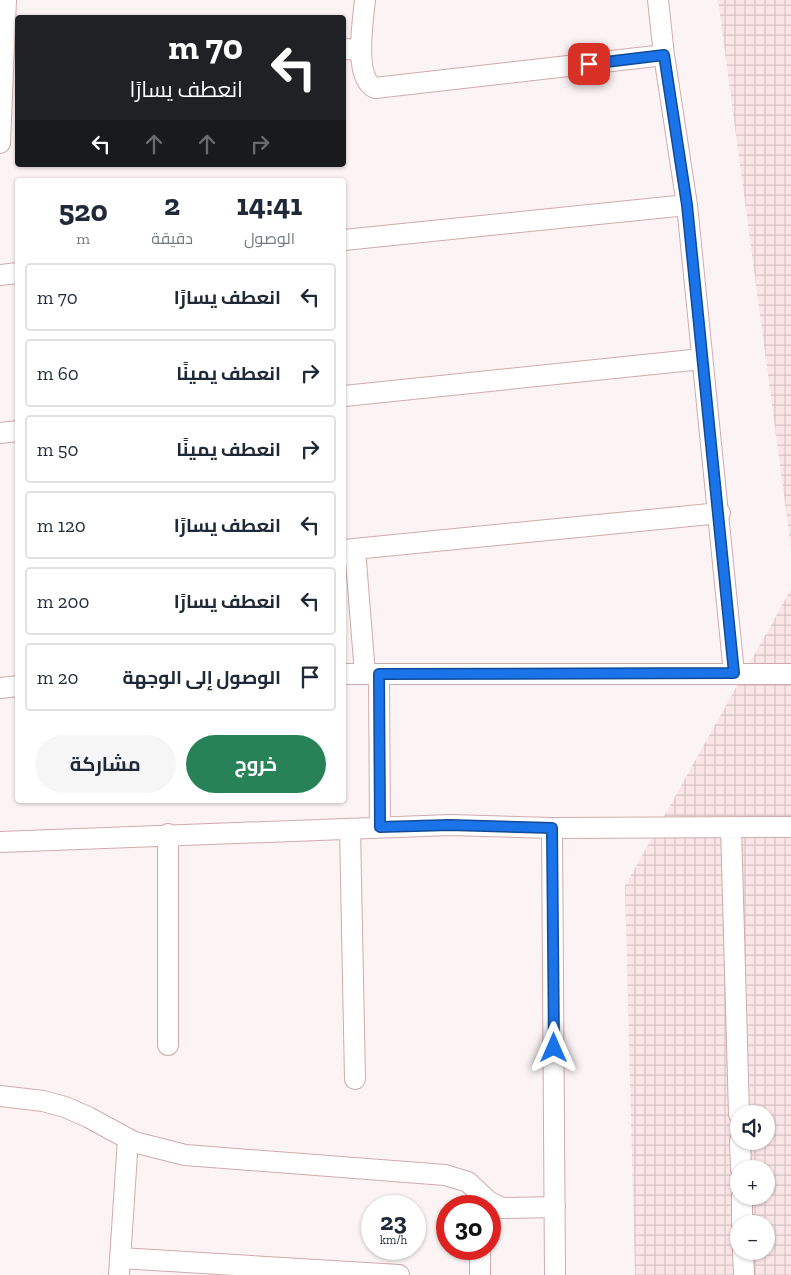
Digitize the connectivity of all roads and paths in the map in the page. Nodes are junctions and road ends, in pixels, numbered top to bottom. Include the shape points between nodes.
1 (6, 0) edge
2 (365, 0) edge
3 (658, 0) edge
4 (11, 30) edge
5 (353, 50) edge
6 (664, 55) junction
7 (1, 101) edge
8 (0, 143) edge
9 (687, 205) junction
10 (346, 240) edge
11 (15, 273) edge
12 (0, 275) edge
13 (702, 359) junction
14 (346, 396) edge
15 (15, 431) edge
16 (0, 433) edge
17 (720, 513) junction
18 (350, 550) edge
19 (734, 673) junction
20 (346, 674) edge
21 (372, 674) junction
22 (791, 674) edge
23 (15, 686) edge
24 (0, 688) edge
25 (380, 827) junction
26 (731, 827) junction
27 (791, 827) edge
28 (552, 828) junction
29 (350, 829) junction
30 (168, 834) junction
31 (0, 842) edge
32 (168, 1045) dead end
33 (355, 1079) dead end
34 (0, 1096) edge
35 (739, 1105) edge
36 (128, 1139) junction
37 (478, 1195) edge
38 (555, 1207) junction
39 (501, 1208) edge
40 (480, 1260) edge
41 (743, 1260) edge
42 (120, 1267) edge
43 (201, 1269) edge
44 (286, 1272) edge
45 (370, 1274) edge
46 (399, 1275) edge
47 (480, 1275) edge
48 (556, 1275) edge
49 (744, 1275) edge

1 - 4 street
2 - 5 street
3 - 6 street
4 - 7 street
5 - 6 street via 364,76 375,88
6 - 9 street
7 - 8 street
9 - 10 street
9 - 13 street
11 - 12 street
13 - 14 street
13 - 17 street
15 - 16 street
17 - 18 street
17 - 19 street
18 - 21 street
19 - 21 street
19 - 22 street
20 - 21 street
21 - 25 street
23 - 24 street
25 - 28 street
25 - 29 street
26 - 27 street
26 - 28 street
26 - 35 street
28 - 38 street
29 - 30 street
29 - 33 street
30 - 31 street
30 - 32 street
34 - 36 street via 65,1107
36 - 37 street via 161,1151 185,1155 445,1175 468,1182
36 - 42 street
38 - 39 street
38 - 48 street
40 - 47 street
41 - 49 street
42 - 43 street
43 - 44 street
44 - 45 street
45 - 46 street

